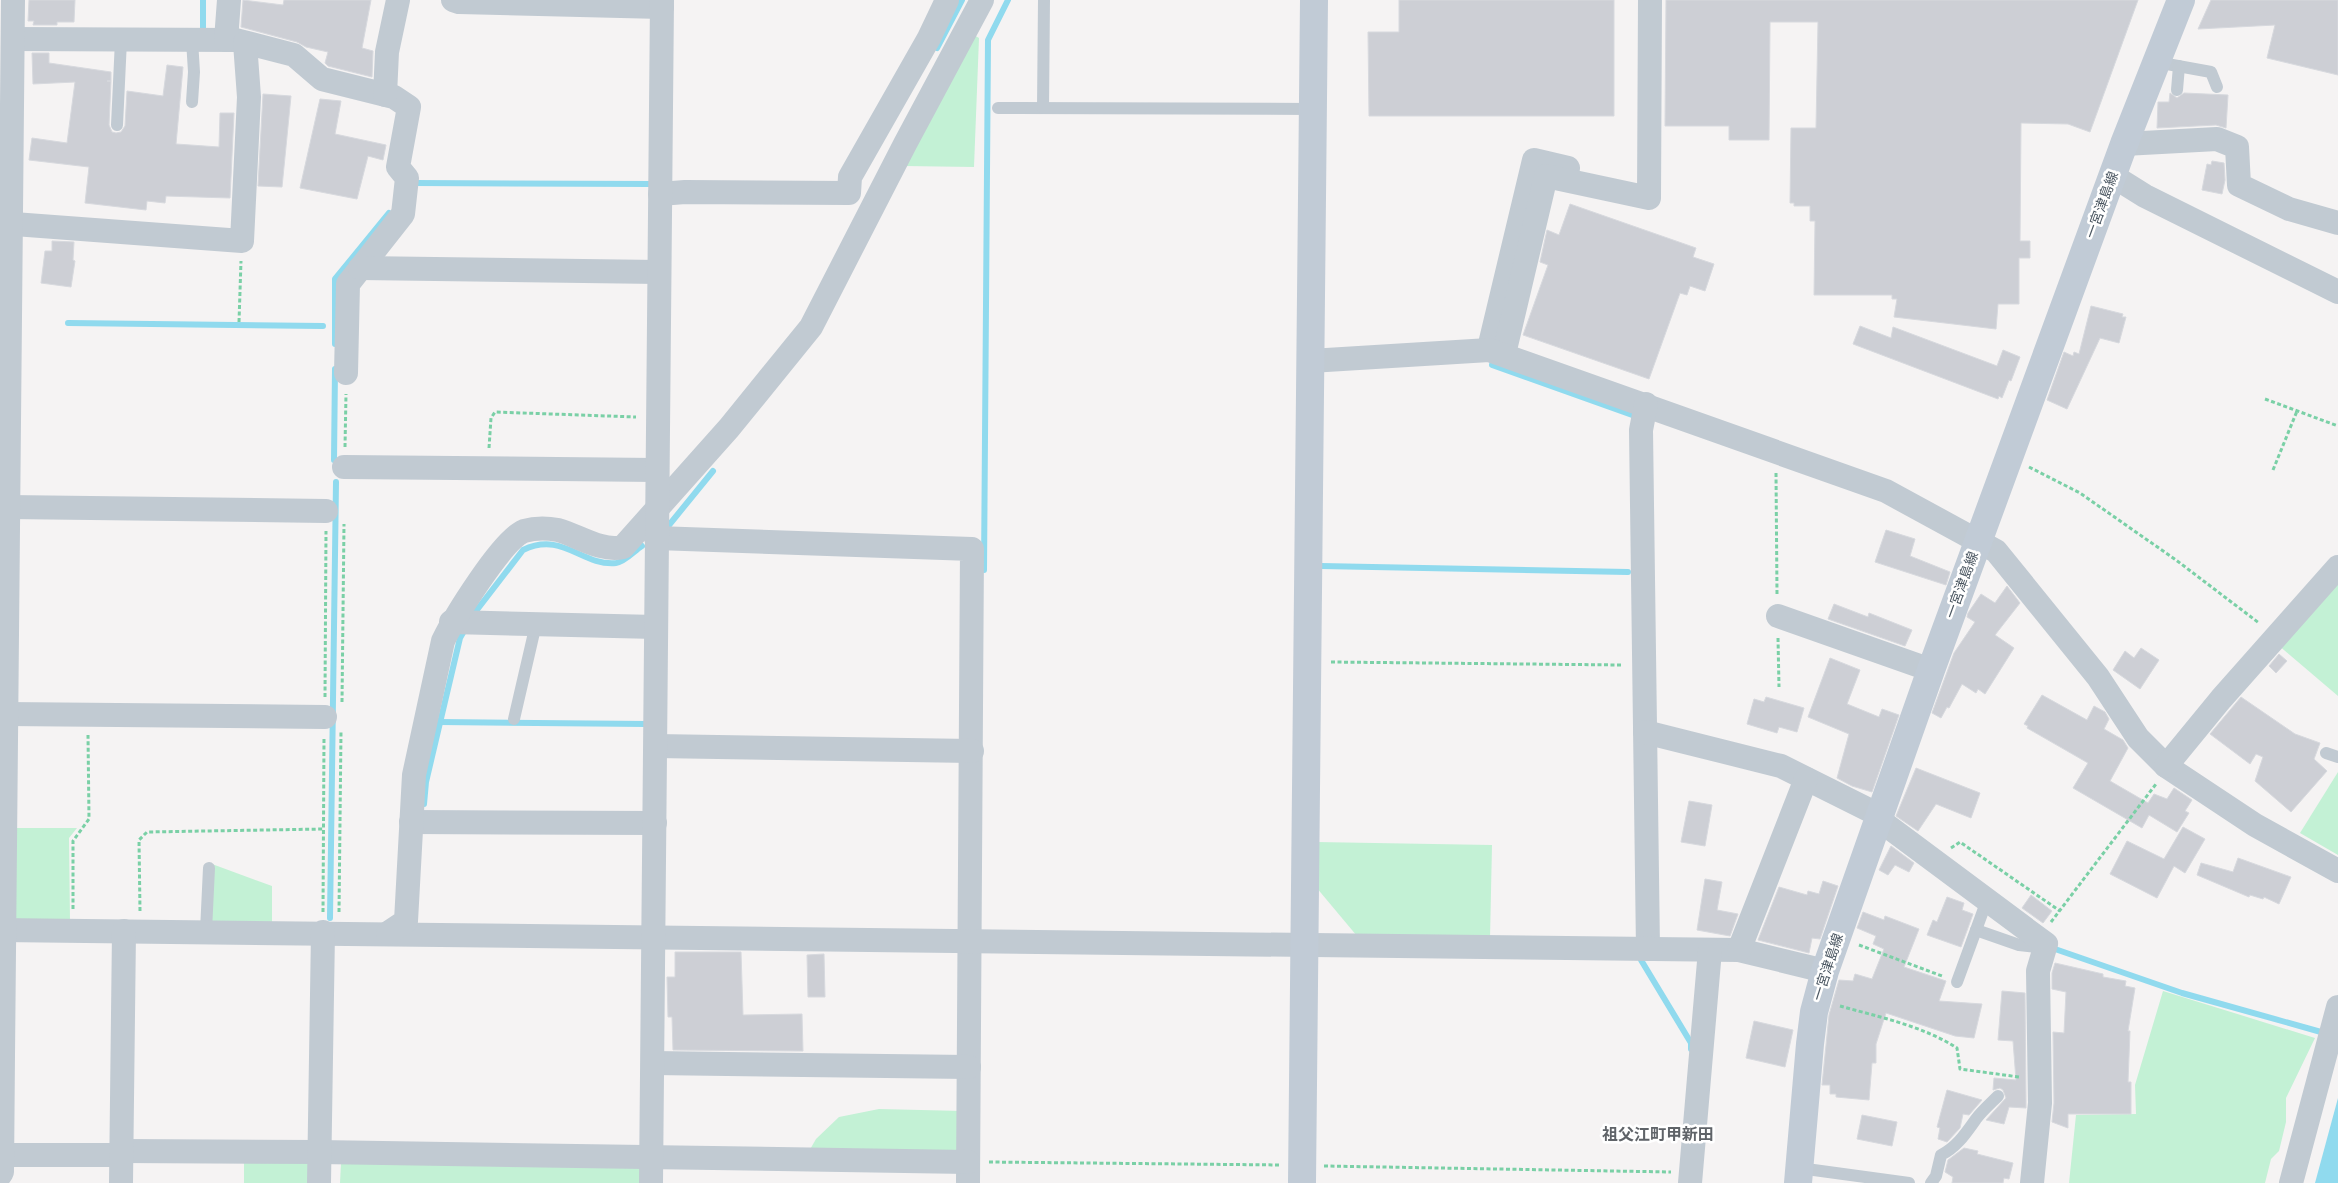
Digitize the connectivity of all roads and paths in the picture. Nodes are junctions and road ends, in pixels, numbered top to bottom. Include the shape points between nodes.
1 (14, 0) edge
2 (230, 0) edge
3 (398, 0) edge
4 (453, 0) edge
5 (948, 0) edge
6 (982, 0) edge
7 (1044, 0) edge
8 (1314, 0) edge
9 (1636, 0) edge
10 (1650, 0) edge
11 (2181, 0) edge
12 (662, 3) edge
13 (13, 40) junction
14 (121, 40) junction
15 (192, 40) junction
16 (236, 41) junction
17 (2167, 64) junction
18 (2217, 87) dead end
19 (2177, 90) dead end
20 (385, 95) junction
21 (192, 102) dead end
22 (998, 108) dead end
23 (1043, 108) junction
24 (1313, 109) junction
25 (117, 125) dead end
26 (1642, 137) junction
27 (2124, 144) junction
28 (2113, 176) junction
29 (660, 194) junction
30 (6, 223) edge
31 (2338, 223) edge
32 (242, 241) junction
33 (360, 268) junction
34 (659, 272) junction
35 (2338, 292) edge
36 (239, 322) dead end
37 (1497, 352) junction
38 (1310, 361) junction
39 (346, 373) joint
40 (2265, 399) dead end
41 (1646, 404) junction
42 (2297, 411) junction
43 (657, 418) junction
44 (2338, 426) edge
45 (1775, 452) junction
46 (2009, 457) junction
47 (344, 467) joint
48 (488, 468) junction
49 (656, 470) junction
50 (2273, 470) dead end
51 (4, 472) edge
52 (8, 507) junction
53 (656, 512) junction
54 (335, 514) joint
55 (656, 538) junction
56 (1978, 541) junction
57 (2338, 568) edge
58 (1778, 616) junction
59 (451, 622) junction
60 (536, 624) junction
61 (656, 627) junction
62 (2277, 637) junction
63 (3, 643) edge
64 (1307, 662) junction
65 (1625, 665) dead end
66 (1931, 670) junction
67 (1779, 688) dead end
68 (6, 714) junction
69 (88, 715) junction
70 (336, 715) junction
71 (514, 719) dead end
72 (1645, 732) junction
73 (656, 746) junction
74 (972, 751) junction
75 (2166, 766) junction
76 (1806, 779) junction
77 (1879, 817) junction
78 (411, 822) junction
79 (655, 823) junction
80 (324, 829) dead end
81 (1934, 858) junction
82 (209, 868) dead end
83 (2338, 871) edge
84 (1987, 900) junction
85 (2060, 911) junction
86 (2, 930) edge
87 (73, 930) junction
88 (1976, 930) junction
89 (132, 931) junction
90 (206, 931) junction
91 (331, 932) junction
92 (388, 933) junction
93 (655, 936) junction
94 (1837, 936) junction
95 (971, 939) junction
96 (1304, 943) junction
97 (2044, 945) junction
98 (1648, 949) junction
99 (1710, 950) junction
100 (1739, 950) junction
101 (1825, 971) junction
102 (1956, 982) joint
103 (1818, 999) junction
104 (2338, 1007) edge
105 (2, 1056) edge
106 (653, 1063) junction
107 (969, 1068) junction
108 (2040, 1080) junction
109 (1998, 1096) dead end
110 (319, 1152) junction
111 (121, 1153) junction
112 (652, 1157) junction
113 (1, 1161) edge
114 (972, 1169) edge
115 (1302, 1174) edge
116 (1799, 1176) edge
117 (1691, 1178) edge
118 (121, 1183) edge
119 (319, 1183) edge
120 (651, 1183) edge
121 (1910, 1183) edge
122 (1931, 1183) edge
123 (2032, 1183) edge
124 (2291, 1183) edge

1 - 13 street
2 - 16 street
3 - 20 street via 387,52
4 - 12 street
5 - 29 street via 850,177 849,193
6 - 53 street via 811,327
7 - 23 lane
8 - 24 main road
9 - 26 street
10 - 26 street
11 - 17 main road, 一宮津島線
12 - 29 street
13 - 14 street
13 - 30 street
14 - 15 street
14 - 25 lane
15 - 16 street
15 - 21 lane
16 - 20 street via 294,55 322,79
16 - 32 street via 248,97
17 - 18 lane via 2211,72
17 - 19 lane
17 - 27 main road, 一宮津島線
20 - 33 street via 409,107 398,167 407,178 403,214
22 - 23 lane
23 - 24 lane
24 - 38 main road
26 - 37 street via 1649,198 1546,176
27 - 28 main road, 一宮津島線
27 - 31 street via 2217,139 2237,147 2239,185 2289,209
28 - 35 street via 2145,196
28 - 46 main road, 一宮津島線
29 - 34 street
30 - 32 street
30 - 51 street
32 - 36 path
33 - 34 street
33 - 39 street via 348,284
34 - 43 street
37 - 38 street
37 - 41 street
38 - 64 main road
39 - 47 path
40 - 42 path
41 - 45 street
41 - 72 street via 1641,430
42 - 44 path
42 - 50 path
43 - 48 path via 495,412 491,418
43 - 49 street
45 - 56 street via 1886,491
45 - 58 path
46 - 56 main road, 一宮津島線
46 - 62 path via 2080,493 2176,560
47 - 48 street
48 - 49 street
49 - 53 street
51 - 52 street
52 - 54 street
52 - 63 street
53 - 55 street
53 - 59 street via 623,547 612,550 557,530 524,531 507,544
54 - 70 path
55 - 61 street
55 - 74 street via 972,549
56 - 66 main road, 一宮津島線
56 - 75 street via 1996,551 2098,677 2138,738
57 - 62 street
58 - 66 street
58 - 67 path
59 - 60 street
59 - 78 street via 443,641 414,775
60 - 61 street
60 - 71 lane
61 - 73 street
62 - 75 street
63 - 68 street
64 - 65 path
64 - 96 main road
66 - 77 main road, 一宮津島線
68 - 69 street
68 - 86 street
69 - 70 street
69 - 87 path via 89,819 73,841
70 - 91 path
72 - 76 street via 1781,766
72 - 98 street
73 - 74 street
73 - 79 street
74 - 95 street
75 - 83 street via 2255,825
75 - 85 path
76 - 77 street
76 - 100 street
77 - 81 street
77 - 94 main road, 一宮津島線
78 - 79 street
78 - 92 street via 406,921
79 - 93 street
80 - 89 path via 146,832 139,840
81 - 84 street
81 - 85 path via 1960,842
82 - 90 lane
84 - 88 lane
84 - 97 street
85 - 97 path via 2047,928
86 - 87 street
86 - 105 street
87 - 89 street
88 - 97 lane via 2019,945
88 - 102 lane
89 - 90 street
89 - 111 street
90 - 91 street
91 - 92 street
91 - 110 street
92 - 93 street
93 - 95 street
93 - 106 street
94 - 101 main road, 一宮津島線
94 - 102 path
95 - 96 street
95 - 107 street
96 - 98 street
96 - 115 main road
97 - 108 street via 2038,971
98 - 99 street
99 - 100 street
99 - 117 street
100 - 101 street
101 - 103 main road, 一宮津島線
103 - 108 path via 1889,1019 1944,1040 1957,1048 1960,1068
103 - 116 main road, 一宮津島線 via 1810,1044
104 - 124 street
105 - 113 street
106 - 107 street
106 - 112 street
107 - 114 street
108 - 123 street
109 - 122 lane via 1964,1137 1941,1155
110 - 111 street
110 - 112 street
110 - 119 street
111 - 113 street
111 - 118 street
112 - 114 street
112 - 120 street
114 - 115 path
115 - 117 path
116 - 121 lane

